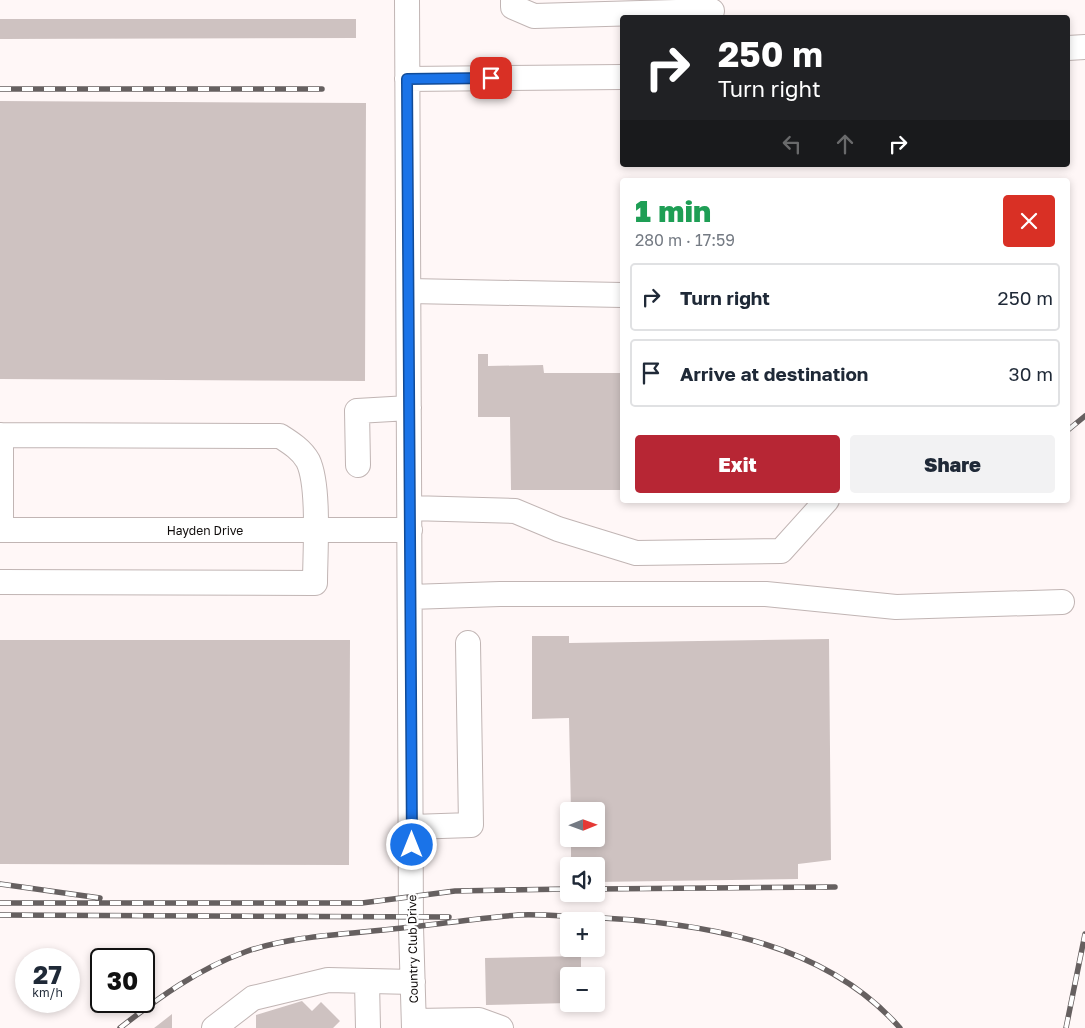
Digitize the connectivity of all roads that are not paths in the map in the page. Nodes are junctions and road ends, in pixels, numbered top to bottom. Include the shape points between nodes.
1 (407, 0) edge
2 (513, 0) edge
3 (712, 9) edge
4 (1085, 47) edge
5 (1070, 48) edge
6 (620, 77) edge
7 (407, 79) junction
8 (409, 290) junction
9 (620, 296) edge
10 (409, 408) junction
11 (0, 435) edge
12 (358, 465) dead end
13 (824, 503) edge
14 (410, 519) junction
15 (0, 530) edge
16 (315, 530) junction
17 (0, 582) edge
18 (410, 597) junction
19 (1062, 602) dead end
20 (468, 643) dead end
21 (412, 827) junction
22 (367, 982) junction
23 (413, 982) junction
24 (414, 1025) edge
25 (214, 1028) edge
26 (368, 1028) edge
27 (501, 1028) edge

1 - 7 street, Country Club Drive
2 - 3 street via 513,8 534,16
4 - 5 street
6 - 7 street
7 - 8 street, Country Club Drive
8 - 9 street
8 - 10 street, Country Club Drive
10 - 12 street via 357,411
10 - 14 street, Country Club Drive
11 - 15 street
11 - 16 street via 280,436 295,445 308,461 314,479
13 - 14 street, Hayden Drive via 781,551 636,553 515,512
14 - 16 street, Hayden Drive
14 - 18 street, Country Club Drive
15 - 16 street, Hayden Drive
16 - 17 street via 315,583
18 - 19 street via 766,594 896,608
18 - 21 street, Country Club Drive
20 - 21 street via 470,825
21 - 23 street, Country Club Drive
22 - 23 street
22 - 25 street via 328,980 253,998
22 - 26 street
23 - 24 street, Country Club Drive
24 - 27 street via 479,1020

